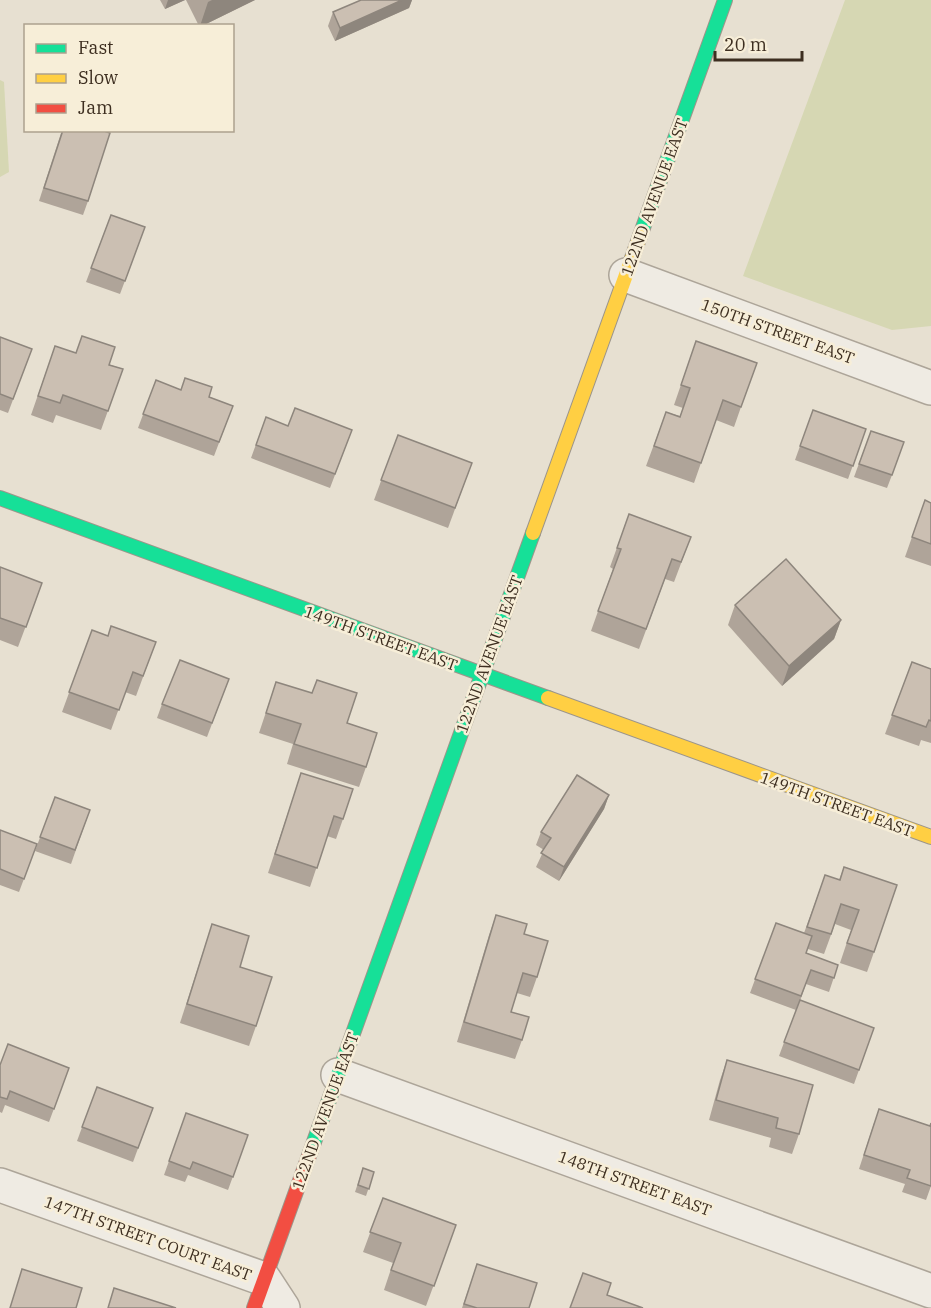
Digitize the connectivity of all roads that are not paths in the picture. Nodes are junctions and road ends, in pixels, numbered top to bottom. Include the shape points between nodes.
1 (725, 0) edge
2 (626, 275) junction
3 (931, 388) edge
4 (0, 498) edge
5 (482, 675) junction
6 (931, 837) edge
7 (338, 1075) junction
8 (0, 1185) edge
9 (931, 1291) edge
10 (259, 1294) edge
11 (283, 1308) edge

1 - 2 main road, 122ND AVENUE EAST
2 - 3 street, 150TH STREET EAST
2 - 5 main road, 122ND AVENUE EAST
4 - 5 main road, 149TH STREET EAST
5 - 6 main road, 149TH STREET EAST
5 - 7 main road, 122ND AVENUE EAST
7 - 9 street, 148TH STREET EAST
7 - 10 main road, 122ND AVENUE EAST
8 - 10 street, 147TH STREET COURT EAST
10 - 11 street, 147TH STREET COURT EAST

